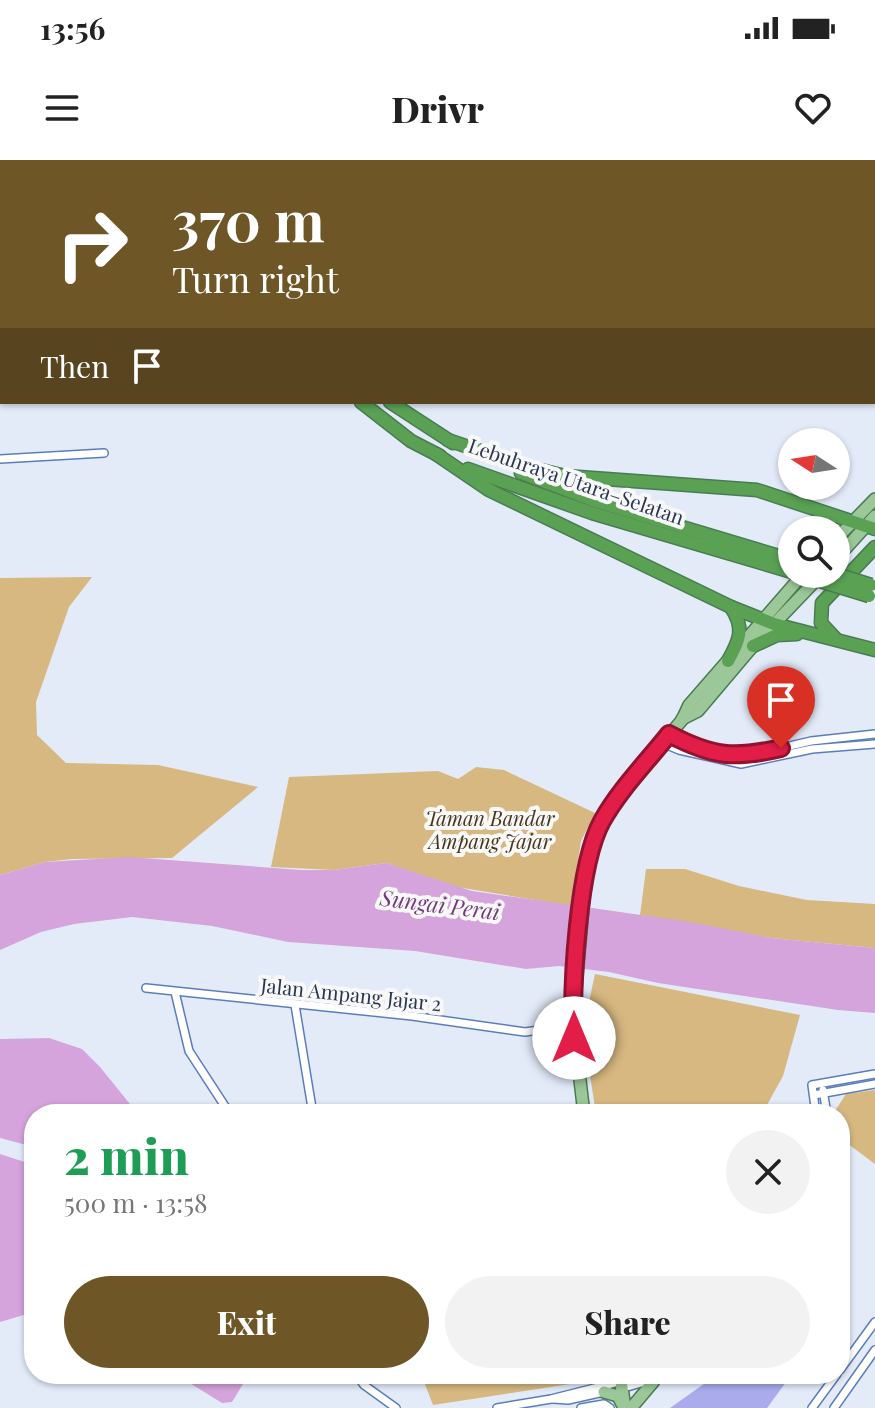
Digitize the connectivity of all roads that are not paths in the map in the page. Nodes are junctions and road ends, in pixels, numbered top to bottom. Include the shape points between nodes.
1 (363, 404) edge
2 (393, 404) edge
3 (448, 440) junction
4 (104, 453) dead end
5 (436, 454) junction
6 (0, 459) edge
7 (875, 499) edge
8 (594, 507) junction
9 (853, 521) junction
10 (872, 523) edge
11 (850, 524) edge
12 (850, 545) edge
13 (875, 547) edge
14 (778, 556) edge
15 (778, 567) edge
16 (850, 580) edge
17 (850, 586) edge
18 (788, 588) edge
19 (806, 588) edge
20 (873, 591) edge
21 (731, 607) junction
22 (767, 622) junction
23 (809, 633) junction
24 (837, 640) junction
25 (753, 646) junction
26 (875, 650) edge
27 (728, 661) junction
28 (682, 720) junction
29 (875, 734) edge
30 (666, 739) junction
31 (875, 744) edge
32 (812, 745) junction
33 (146, 988) dead end
34 (175, 992) junction
35 (295, 1005) junction
36 (553, 1028) dead end
37 (875, 1074) edge
38 (822, 1083) junction
39 (875, 1084) edge
40 (824, 1093) junction
41 (814, 1095) junction
42 (223, 1104) edge
43 (311, 1104) edge
44 (583, 1104) edge
45 (815, 1104) edge
46 (826, 1104) edge
47 (875, 1322) edge
48 (875, 1350) edge
49 (850, 1356) edge
50 (363, 1384) edge
51 (624, 1384) edge
52 (647, 1384) edge
53 (829, 1384) edge
54 (605, 1397) edge
55 (396, 1408) edge
56 (499, 1408) edge
57 (581, 1408) edge
58 (628, 1408) edge
59 (812, 1408) edge
60 (834, 1408) edge

1 - 5 highway, Lebuhraya Utara–Selatan
2 - 3 highway, Lebuhraya Utara–Selatan
3 - 8 highway, Lebuhraya Utara–Selatan
3 - 9 highway via 565,476 748,488
4 - 6 street
5 - 8 highway, Lebuhraya Utara–Selatan via 485,476
5 - 21 highway via 489,490
7 - 9 main road
8 - 14 highway, Lebuhraya Utara–Selatan
8 - 15 highway, Lebuhraya Utara–Selatan
9 - 10 highway
9 - 11 main road
10 - 12 main road
13 - 24 highway via 822,603 821,623
16 - 20 highway, Lebuhraya Utara–Selatan, bridge
17 - 20 highway, Lebuhraya Utara–Selatan, bridge
18 - 22 main road
19 - 22 main road
21 - 22 highway
21 - 27 highway via 741,629
22 - 23 highway
22 - 25 main road
22 - 27 main road
23 - 24 highway
23 - 25 highway via 777,635
24 - 26 highway
25 - 28 main road via 698,711
27 - 28 main road
28 - 30 main road
29 - 32 street
30 - 32 street via 742,757
30 - 44 main road via 616,798 587,863 573,1021
31 - 32 street
33 - 34 street, Jalan Ampang Jajar 2
34 - 35 street, Jalan Ampang Jajar 2
34 - 42 street via 189,1051
35 - 36 street, Jalan Ampang Jajar 2 via 525,1032
35 - 43 street
37 - 38 street
38 - 40 street
38 - 41 street via 812,1085
39 - 40 street
40 - 41 street
40 - 46 street
41 - 45 street
47 - 49 street
48 - 60 street
50 - 55 street
51 - 58 main road
52 - 58 main road
53 - 59 street
54 - 56 street
54 - 57 street
54 - 58 main road via 618,1396

